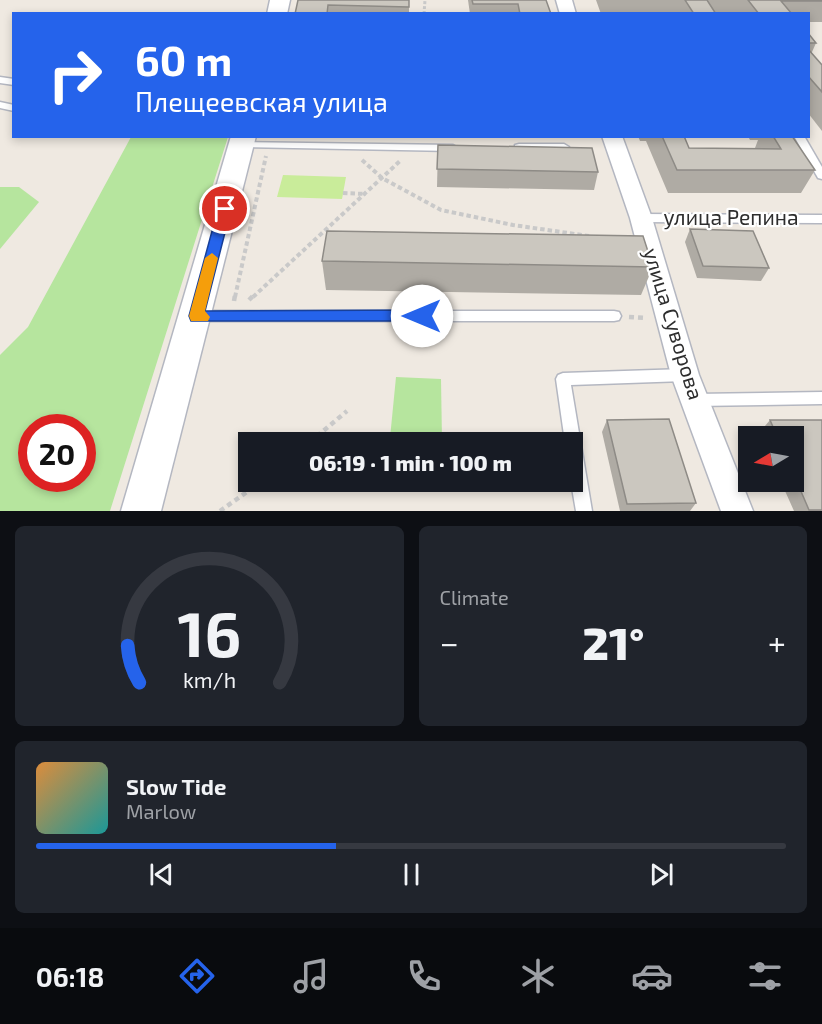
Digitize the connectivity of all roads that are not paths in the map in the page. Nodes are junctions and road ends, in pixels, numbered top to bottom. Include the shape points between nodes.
1 (613, 138) edge
2 (800, 138) edge
3 (374, 141) edge
4 (523, 142) edge
5 (251, 143) edge
6 (502, 147) edge
7 (564, 147) edge
8 (468, 148) edge
9 (822, 177) edge
10 (641, 218) junction
11 (822, 219) edge
12 (196, 316) junction
13 (614, 316) road end
14 (685, 375) junction
15 (822, 398) edge
16 (695, 400) junction
17 (571, 432) edge
18 (581, 492) edge
19 (141, 511) edge
20 (584, 511) edge
21 (737, 511) edge

1 - 10 street, улица Суворова
2 - 9 lane
3 - 5 lane
3 - 8 lane via 411,147
4 - 6 lane
4 - 7 lane
5 - 12 street
10 - 11 lane, улица Репина
10 - 14 street, улица Суворова
12 - 13 lane
12 - 19 street
14 - 16 street, улица Суворова
14 - 17 lane via 562,379
15 - 16 lane
16 - 21 street, улица Суворова
18 - 20 lane

